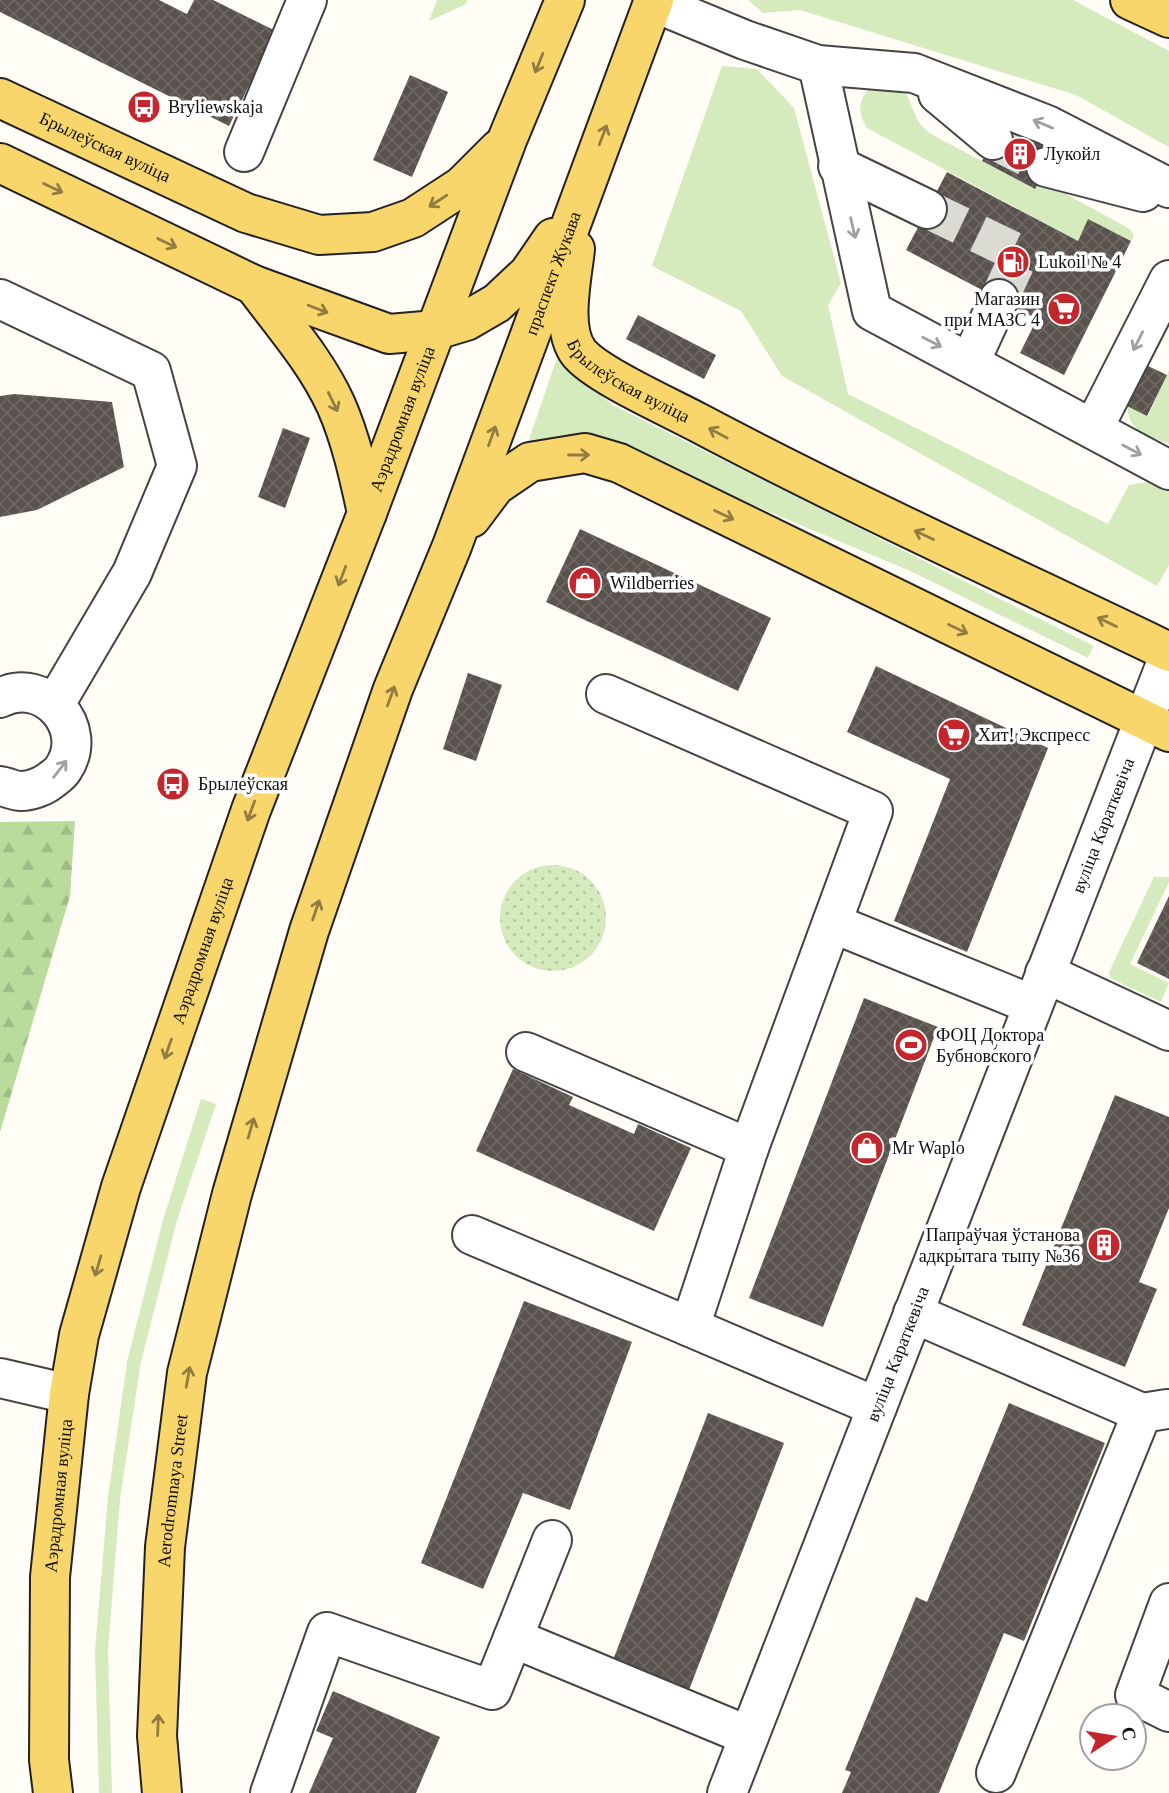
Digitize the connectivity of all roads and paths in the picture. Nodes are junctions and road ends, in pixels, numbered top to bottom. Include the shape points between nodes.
1 (307, 0) edge
2 (565, 0) edge
3 (1130, 0) edge
4 (654, 1) edge
5 (1169, 18) edge
6 (818, 65) junction
7 (914, 73) junction
8 (0, 98) edge
9 (993, 139) tunnel mouth
10 (507, 140) junction
11 (244, 152) dead end
12 (0, 163) edge
13 (838, 166) junction
14 (1046, 167) tunnel mouth
15 (1169, 188) edge
16 (579, 198) junction
17 (1169, 198) edge
18 (927, 209) tunnel mouth
19 (1169, 280) edge
20 (254, 285) junction
21 (0, 299) edge
22 (999, 299) tunnel mouth
23 (436, 330) junction
24 (970, 362) junction
25 (1093, 429) junction
26 (1169, 470) edge
27 (367, 513) junction
28 (452, 546) junction
29 (1169, 654) edge
30 (606, 694) dead end
31 (0, 698) edge
32 (55, 704) junction
33 (1156, 726) edge
34 (0, 786) edge
35 (832, 923) junction
36 (1039, 989) junction
37 (1169, 1031) edge
38 (526, 1052) dead end
39 (749, 1147) junction
40 (472, 1235) dead end
41 (913, 1313) junction
42 (690, 1327) junction
43 (0, 1378) edge
44 (69, 1394) junction
45 (877, 1407) junction
46 (1156, 1411) edge
47 (552, 1540) dead end
48 (1169, 1603) edge
49 (513, 1638) junction
50 (1169, 1712) edge
51 (749, 1736) junction
52 (996, 1773) dead end
53 (53, 1793) edge
54 (162, 1793) edge
55 (270, 1793) edge
56 (727, 1793) edge

1 - 11 street
2 -> 10 main road
3 - 5 main road
4 - 6 street
16 -> 4 main road, праспект Жукава
6 - 7 street
6 - 13 street
7 - 9 street
15 -> 7 street via 1047,125
10 -> 8 main road, Брылеўская вуліца via 462,186 413,218 373,232 319,236 246,212
10 - 23 main road, Аэрадромная вуліца
12 -> 20 main road
13 - 18 street
13 -> 24 street via 872,311
14 - 17 street
16 - 23 main road via 529,273 466,321
28 -> 16 main road, праспект Жукава
29 -> 16 main road, Брылеўская вуліца via 778,465 587,360 571,339 568,318
19 -> 25 street
20 -> 23 main road via 389,334
20 -> 27 main road via 307,356 335,404 354,456
21 - 32 street via 151,371 177,466 132,573
22 - 24 street
23 - 27 main road, Аэрадромная вуліца
24 - 25 street
25 -> 26 street
27 -> 44 main road, Аэрадромная вуліца via 251,810 125,1174 79,1335
28 -> 33 main road via 503,480 530,462 585,453 619,463
54 -> 28 main road, Aerodromnaya Street via 157,1736 165,1547 187,1373 232,1194 309,931 393,689
29 - 33 street, вуліца Караткевіча
30 - 35 street via 873,811
31 - 32 street via 10,692 34,692
34 -> 32 street via 22,791 45,785 63,770 72,747 69,723
33 - 36 street, вуліца Караткевіча
35 - 36 street
35 - 39 street
36 - 37 street
36 - 41 street, вуліца Караткевіча
38 - 39 street
39 - 42 street
40 - 42 street
41 - 45 street, вуліца Караткевіча
41 - 46 street
42 - 45 street
43 - 44 street
44 - 53 main road, Аэрадромная вуліца via 50,1577 49,1760
45 - 51 street, вуліца Караткевіча
46 - 52 street
47 - 49 street
48 - 50 street via 1135,1695
49 - 51 street
49 - 55 street via 492,1690 327,1632
51 - 56 street, вуліца Караткевіча

